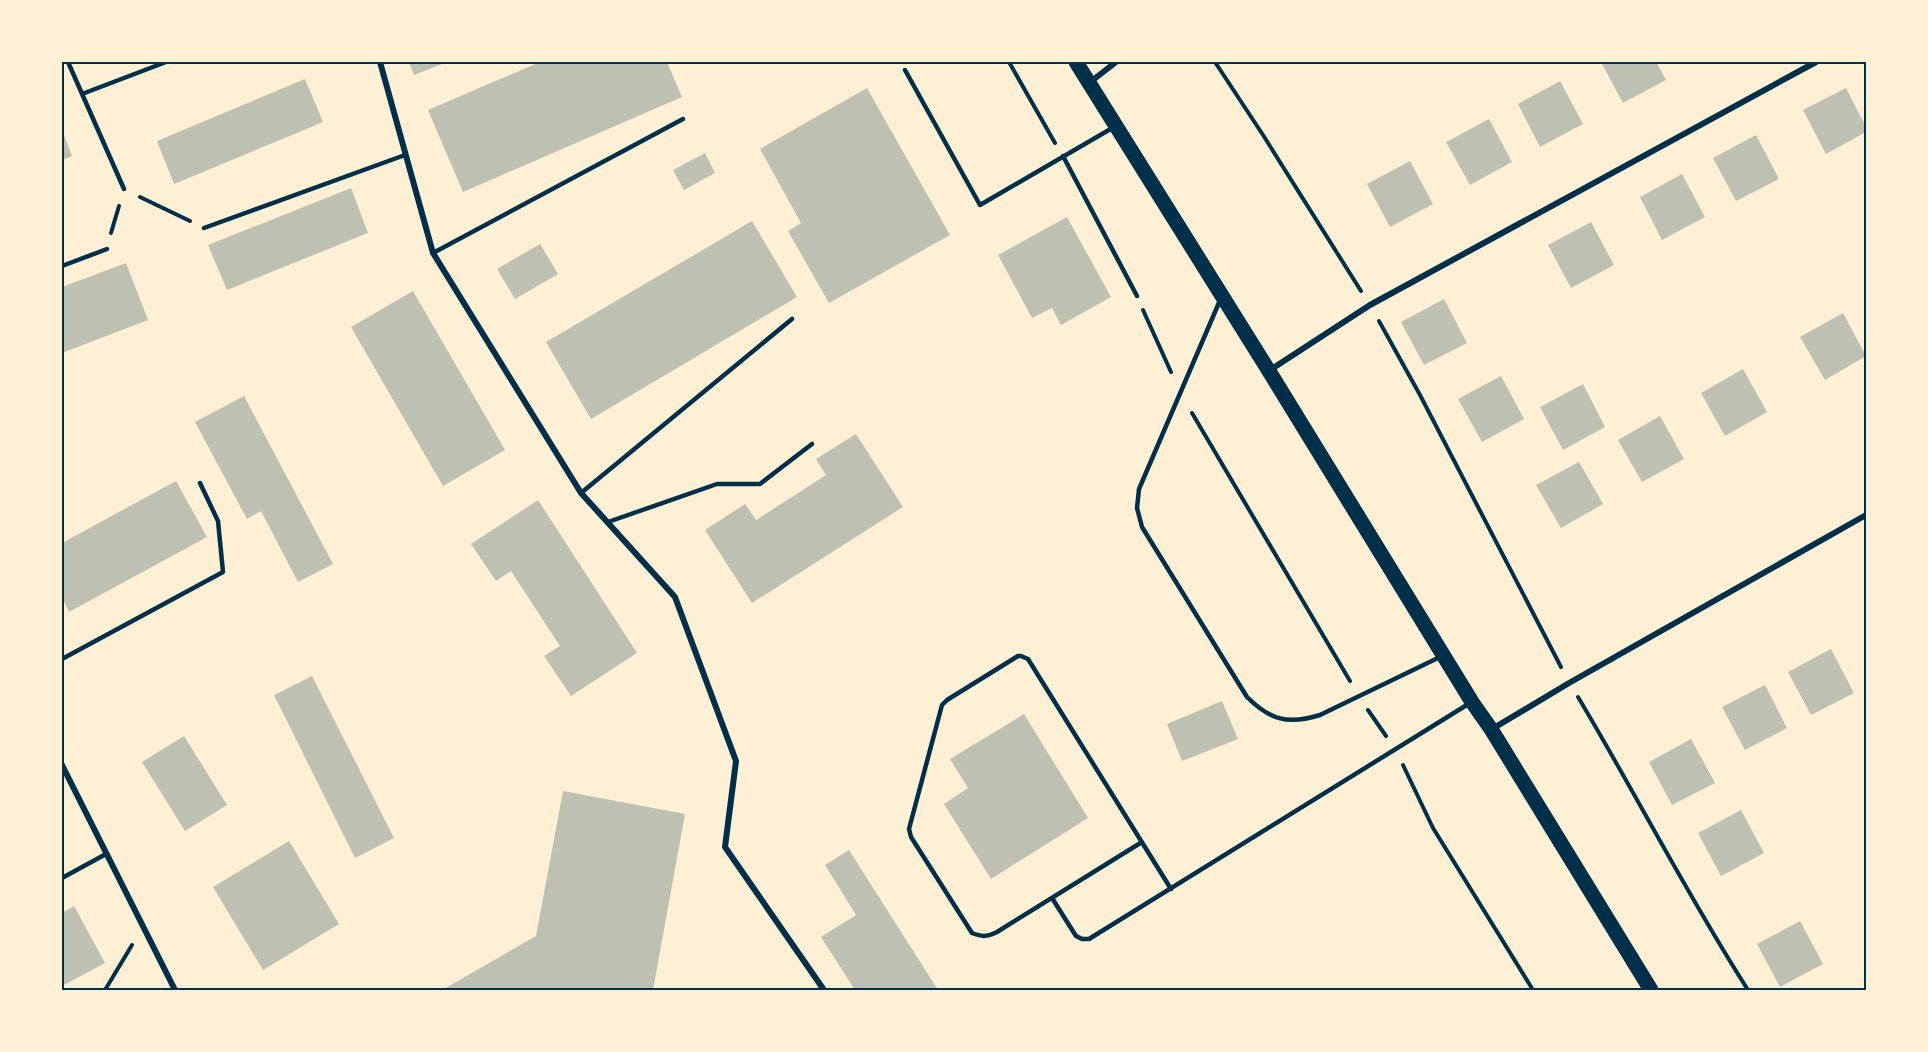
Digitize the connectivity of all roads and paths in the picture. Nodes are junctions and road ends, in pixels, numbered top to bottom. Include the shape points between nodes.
1 (68, 62) edge
2 (166, 62) edge
3 (380, 62) edge
4 (1009, 62) edge
5 (1076, 62) edge
6 (1116, 62) edge
7 (1215, 62) edge
8 (1816, 62) edge
9 (905, 70) dead end
10 (1089, 83) junction
11 (82, 94) junction
12 (683, 119) dead end
13 (1116, 126) junction
14 (405, 155) junction
15 (1063, 156) junction
16 (124, 189) junction
17 (204, 228) joint
18 (107, 249) joint
19 (433, 253) junction
20 (62, 266) edge
21 (1137, 296) joint
22 (1222, 296) junction
23 (1370, 305) junction
24 (792, 319) dead end
25 (1269, 370) junction
26 (1180, 394) junction
27 (812, 444) dead end
28 (200, 483) dead end
29 (581, 493) junction
30 (1866, 515) edge
31 (608, 522) junction
32 (1444, 655) junction
33 (62, 659) edge
34 (1569, 683) junction
35 (1359, 696) junction
36 (1472, 702) junction
37 (1491, 729) junction
38 (1396, 749) junction
39 (62, 765) edge
40 (1142, 842) junction
41 (106, 854) junction
42 (62, 878) edge
43 (1171, 889) junction
44 (1052, 898) junction
45 (143, 926) junction
46 (105, 990) edge
47 (176, 990) edge
48 (824, 990) edge
49 (1533, 990) edge
50 (1651, 990) edge
51 (1748, 990) edge

1 - 11 lane
2 - 11 lane
3 - 14 street
4 - 15 path
5 - 10 main road
6 - 10 street
7 - 23 path
8 - 23 street
9 - 15 lane via 980,205
10 - 13 main road
11 - 16 lane
12 - 19 lane
13 - 15 lane
13 - 22 main road
14 - 17 lane
14 - 19 street
15 - 21 lane
16 - 17 path
16 - 18 path
18 - 20 lane
19 - 29 street
21 - 26 path
22 - 25 main road
22 - 26 lane
23 - 25 street
23 - 34 path
24 - 29 lane
25 - 32 main road
26 - 35 path
26 - 35 lane via 1139,489 1137,508 1142,527 1247,697 1258,708 1272,717 1304,720
27 - 31 lane via 760,484 717,484
28 - 33 lane via 218,521 223,572
29 - 31 street
30 - 34 street
31 - 48 street via 675,597 736,761 725,847
32 - 35 lane
32 - 36 main road
34 - 37 street
34 - 51 path
35 - 38 path
36 - 37 main road
36 - 38 lane
37 - 50 main road
38 - 43 lane
38 - 49 path via 1433,828
39 - 41 street
40 - 43 lane
40 - 44 lane
40 - 44 lane via 1028,659 1017,656 947,700 939,710 909,829 966,926 980,937 997,932
41 - 42 lane
41 - 45 street
43 - 44 lane via 1089,939 1076,936
45 - 46 path
45 - 47 street

